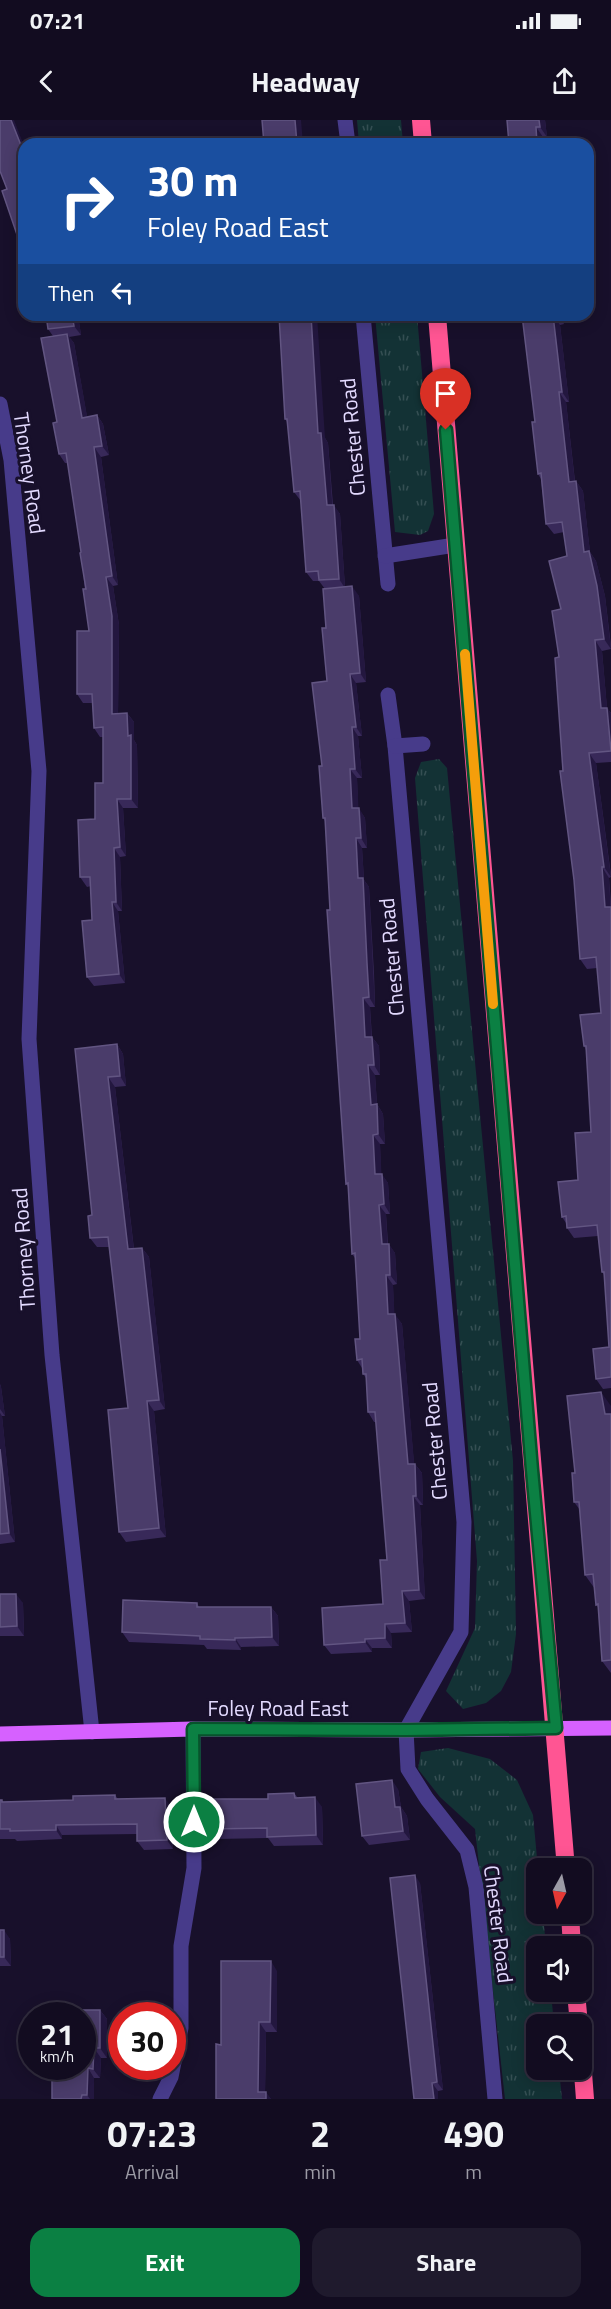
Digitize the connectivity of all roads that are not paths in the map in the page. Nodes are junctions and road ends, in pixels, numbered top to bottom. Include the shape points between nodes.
1 (345, 120) edge
2 (421, 120) edge
3 (347, 138) edge
4 (422, 138) edge
5 (364, 321) edge
6 (437, 321) edge
7 (0, 404) edge
8 (6, 461) edge
9 (455, 545) junction
10 (385, 556) junction
11 (388, 584) dead end
12 (388, 695) dead end
13 (423, 744) dead end
14 (395, 746) junction
15 (556, 1728) junction
16 (611, 1728) edge
17 (193, 1729) junction
18 (406, 1730) junction
19 (92, 1731) junction
20 (0, 1734) edge
21 (565, 1858) edge
22 (584, 2080) edge
23 (160, 2099) edge
24 (495, 2099) edge
25 (585, 2099) edge

1 - 3 street
2 - 4 highway
5 - 10 street, Chester Road
6 - 9 highway
7 - 8 street, Thorney Road
8 - 19 street, Thorney Road via 39,771 29,1039 52,1355
9 - 10 street
9 - 15 highway
10 - 11 street, Chester Road
12 - 14 street, Chester Road
13 - 14 street
14 - 18 street, Chester Road via 464,1522 461,1632
15 - 16 main road, Foley Road East
15 - 18 main road, Foley Road East
15 - 21 highway
17 - 18 main road, Foley Road East
17 - 19 main road, Foley Road East
17 - 23 street via 194,1868 181,1946 181,2028 171,2077
18 - 24 street, Chester Road via 408,1769 467,1850 476,1887
19 - 20 main road, Foley Road East
22 - 25 highway

